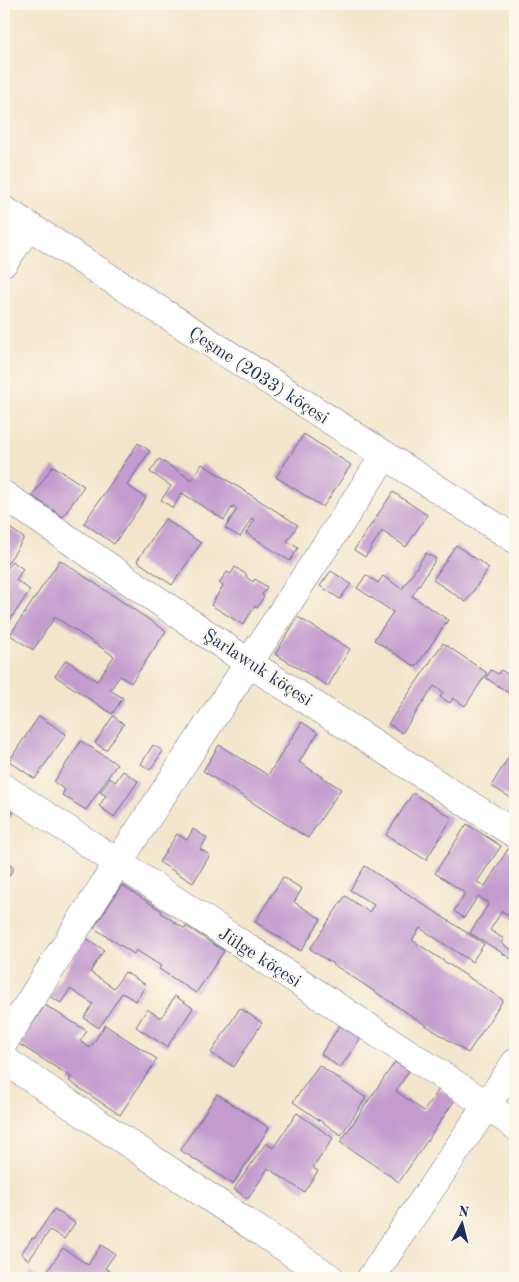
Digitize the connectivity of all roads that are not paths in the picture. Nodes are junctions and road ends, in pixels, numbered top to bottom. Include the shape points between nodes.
1 (4, 210) edge
2 (28, 227) junction
3 (4, 262) edge
4 (385, 455) junction
5 (4, 495) edge
6 (515, 539) edge
7 (249, 663) junction
8 (4, 788) edge
9 (515, 834) edge
10 (117, 864) junction
11 (4, 1042) edge
12 (4, 1060) edge
13 (515, 1063) edge
14 (487, 1105) junction
15 (515, 1126) edge
16 (330, 1278) edge
17 (371, 1278) edge

1 - 2 street, Çeşme (2033) köçesi
2 - 3 street
2 - 4 street, Çeşme (2033) köçesi
4 - 6 street, Çeşme (2033) köçesi
4 - 7 street
5 - 7 street, Şarlawuk köçesi
7 - 9 street, Şarlawuk köçesi
7 - 10 street
8 - 10 street, Jülge köçesi
10 - 11 street
10 - 14 street, Jülge köçesi
12 - 16 street
13 - 14 street
14 - 15 street, Jülge köçesi
14 - 17 street

